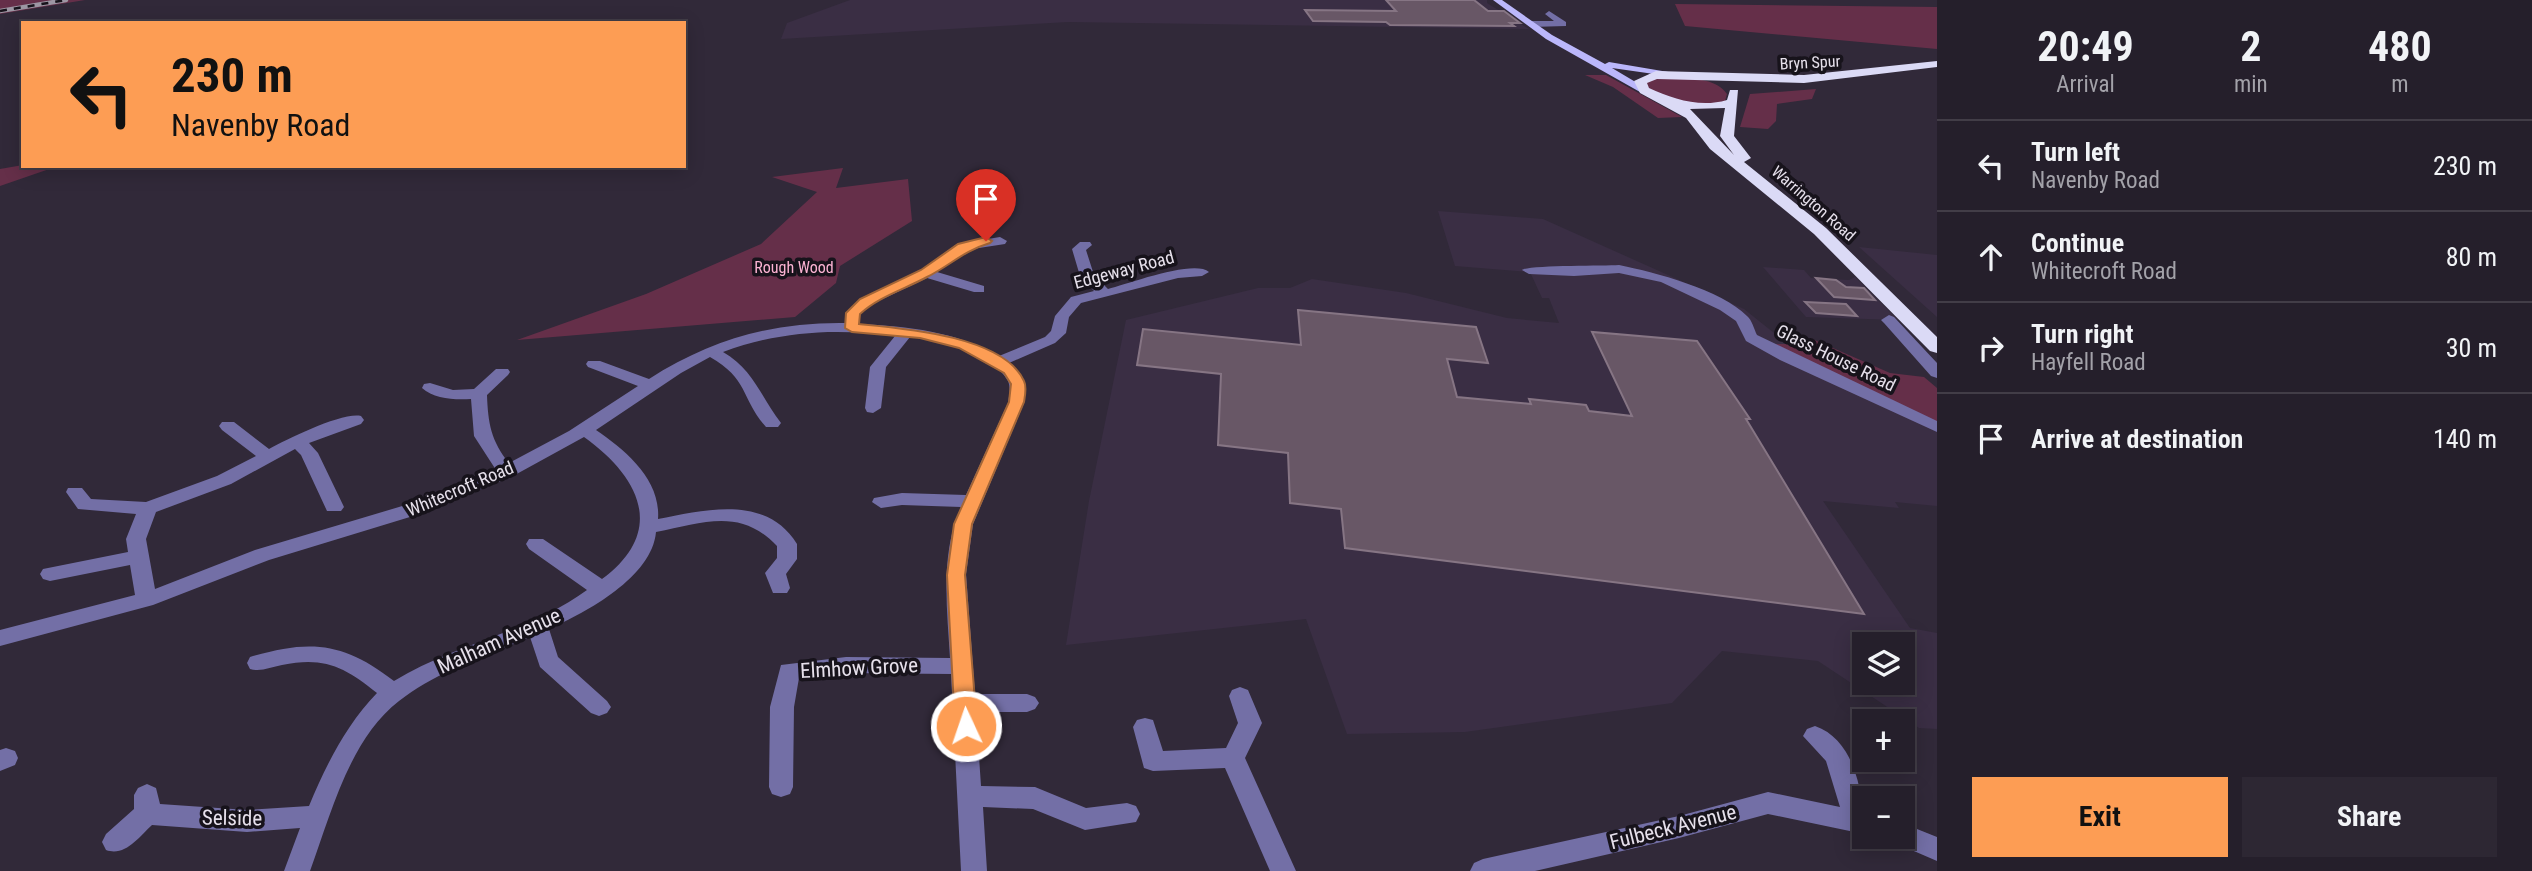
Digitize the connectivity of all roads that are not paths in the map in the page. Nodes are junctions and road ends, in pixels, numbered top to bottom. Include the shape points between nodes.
1 (1497, 0) edge
2 (1549, 14) dead end
3 (1531, 24) junction
4 (1572, 50) junction
5 (1937, 64) edge
6 (1937, 71) edge
7 (1679, 75) junction
8 (1644, 90) junction
9 (1660, 98) junction
10 (1733, 98) junction
11 (1000, 241) dead end
12 (1076, 247) dead end
13 (1530, 270) dead end
14 (1202, 272) dead end
15 (926, 273) junction
16 (983, 289) dead end
17 (1103, 292) junction
18 (1914, 322) junction
19 (1937, 327) edge
20 (852, 328) junction
21 (906, 332) junction
22 (1937, 347) edge
23 (712, 352) junction
24 (998, 362) junction
25 (609, 365) dead end
26 (502, 372) dead end
27 (1934, 378) edge
28 (650, 385) junction
29 (430, 388) dead end
30 (480, 394) junction
31 (879, 399) dead end
32 (742, 419) dead end
33 (355, 420) dead end
34 (228, 426) dead end
35 (1937, 427) edge
36 (585, 430) junction
37 (297, 440) junction
38 (267, 456) junction
39 (508, 472) junction
40 (75, 492) dead end
41 (973, 501) junction
42 (881, 502) dead end
43 (334, 507) dead end
44 (148, 508) junction
45 (652, 526) junction
46 (536, 544) dead end
47 (138, 557) junction
48 (50, 574) dead end
49 (779, 588) dead end
50 (601, 589) junction
51 (146, 600) junction
52 (537, 625) junction
53 (0, 638) edge
54 (258, 663) dead end
55 (962, 666) junction
56 (393, 693) junction
57 (1240, 696) dead end
58 (1027, 702) dead end
59 (965, 703) junction
60 (599, 707) dead end
61 (1144, 727) dead end
62 (1815, 736) dead end
63 (1233, 758) junction
64 (781, 787) dead end
65 (969, 796) junction
66 (1852, 798) edge
67 (1127, 814) dead end
68 (318, 816) junction
69 (1852, 820) edge
70 (1915, 840) edge
71 (115, 842) dead end
72 (1937, 849) edge
73 (1492, 870) edge
74 (296, 871) edge
75 (974, 871) edge
76 (1283, 871) edge

1 - 3 main road
2 - 3 street via 1563,24
3 - 4 main road
4 - 7 main road via 1614,66
4 - 8 main road
5 - 7 highway, Bryn Spur via 1804,79
6 - 10 highway, Bryn Spur
7 - 8 highway via 1645,77 1640,81
7 - 10 highway via 1719,84
8 - 9 highway
9 - 10 highway, Bryn Spur via 1701,106
9 - 18 highway, Warrington Road via 1691,115 1715,146 1796,210
10 - 19 highway, Warrington Road via 1727,128 1732,146 1824,221
11 - 15 street via 962,247
12 - 17 street via 1087,276
13 - 35 street, Glass House Road via 1619,269 1665,279 1736,314 1751,338
14 - 17 street, Edgeway Road via 1182,269 1127,289
15 - 16 street
15 - 20 street via 865,302 853,313
17 - 24 street, Edgeway Road via 1068,307 1050,340
18 - 22 highway, Warrington Road
18 - 27 street via 1889,320
20 - 21 street, Whitecroft Road
20 - 23 street, Whitecroft Road via 791,328
21 - 24 street, Whitecroft Road via 964,345
21 - 31 street via 878,367
23 - 28 street, Whitecroft Road
23 - 32 street via 746,378 766,418
24 - 41 street via 1018,384 1016,402
25 - 28 street
26 - 30 street
28 - 36 street, Whitecroft Road
29 - 30 street via 452,395
30 - 39 street via 480,435
33 - 37 street via 328,422
34 - 38 street
36 - 39 street, Whitecroft Road
36 - 45 street via 628,463 647,498
37 - 38 street
37 - 43 street via 309,453
38 - 44 street via 224,480
39 - 51 street, Whitecroft Road via 424,506 261,555
40 - 44 street via 85,505
41 - 42 street via 901,493
41 - 55 street via 963,524 956,575
44 - 47 street via 136,539
45 - 49 street via 713,515 744,514 761,519 787,544 787,559 775,573
45 - 50 street, Malham Avenue via 648,542 628,572
46 - 50 street
47 - 48 street
47 - 51 street
50 - 52 street, Malham Avenue
51 - 53 street, Whitecroft Road
52 - 56 street, Malham Avenue
52 - 60 street via 548,661
54 - 56 street via 291,653 324,652 356,663
55 - 59 street
55 - 64 street, Elmhow Grove via 846,665 789,671 782,707
56 - 68 street, Malham Avenue via 356,733
57 - 63 street via 1250,723
58 - 59 street
59 - 65 street
61 - 63 street via 1153,761
62 - 66 street via 1836,756
63 - 76 street
65 - 67 street via 1035,798 1085,819
65 - 75 street
68 - 71 street, Selside via 247,821 147,804
68 - 74 street, Malham Avenue
69 - 73 street, Fulbeck Avenue via 1768,803
70 - 72 street

